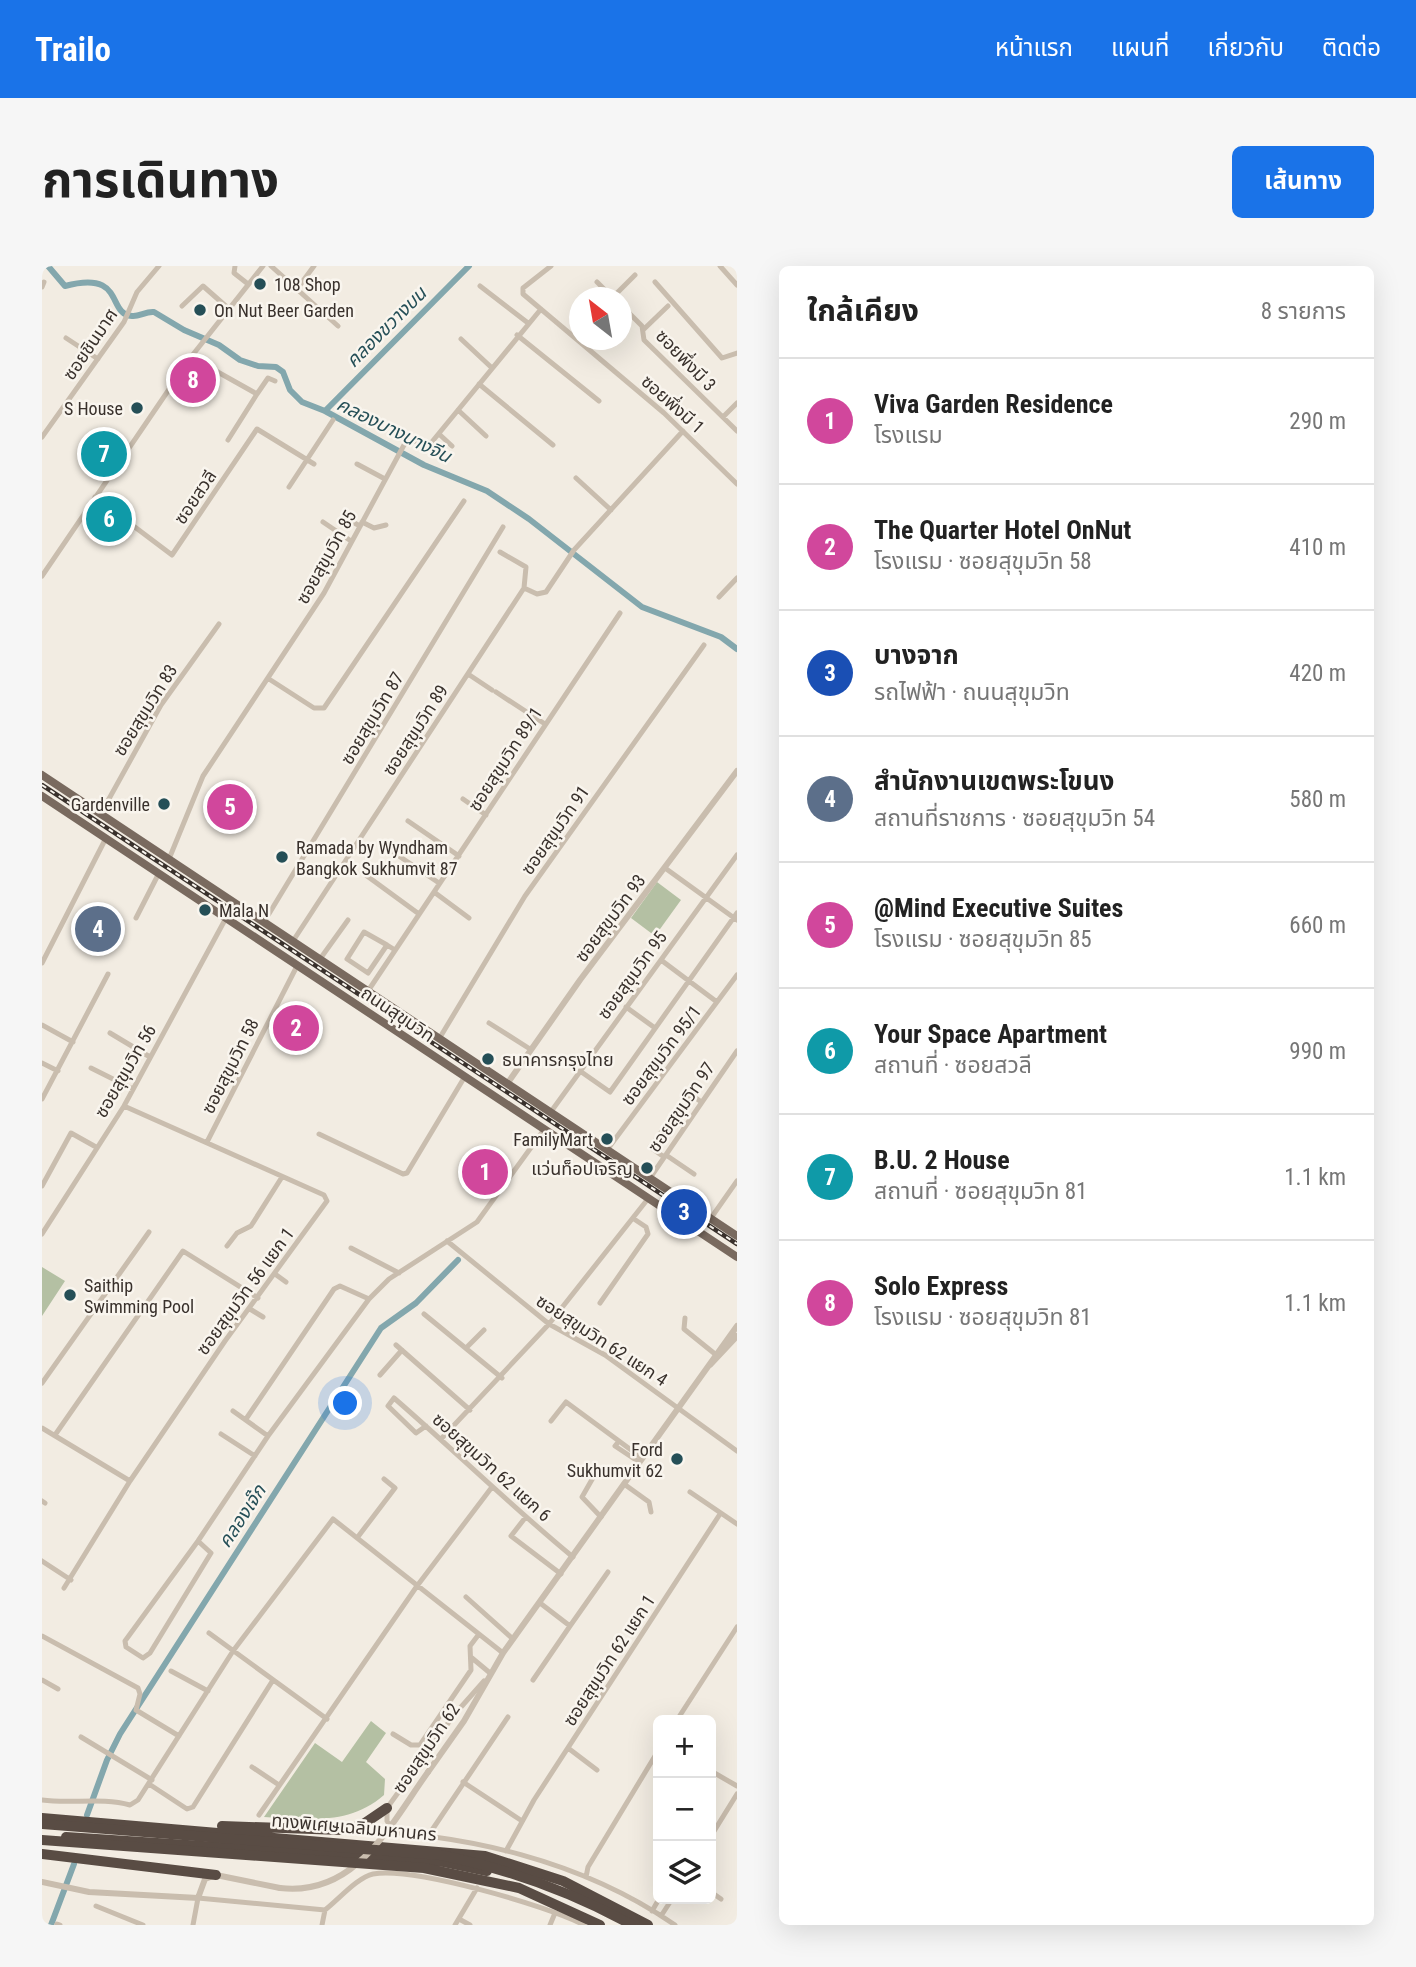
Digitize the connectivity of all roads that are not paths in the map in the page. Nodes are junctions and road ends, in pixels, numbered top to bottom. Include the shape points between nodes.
1 (159, 266) edge
2 (235, 266) edge
3 (263, 266) edge
4 (271, 266) edge
5 (314, 266) edge
6 (551, 266) edge
7 (720, 266) edge
8 (635, 275) dead end
9 (597, 282) dead end
10 (655, 282) dead end
11 (248, 284) junction
12 (737, 285) edge
13 (480, 286) dead end
14 (602, 287) edge
15 (623, 287) edge
16 (297, 289) junction
17 (183, 306) dead end
18 (668, 306) dead end
19 (228, 308) junction
20 (541, 309) junction
21 (632, 318) edge
22 (528, 323) junction
23 (338, 326) dead end
24 (643, 330) junction
25 (517, 335) junction
26 (66, 338) dead end
27 (461, 339) dead end
28 (737, 353) edge
29 (191, 357) junction
30 (97, 359) junction
31 (492, 368) junction
32 (275, 380) dead end
33 (480, 384) junction
34 (257, 394) junction
35 (599, 401) dead end
36 (737, 403) edge
37 (458, 410) junction
38 (723, 417) junction
39 (333, 420) dead end
40 (683, 431) junction
41 (737, 431) edge
42 (439, 434) junction
43 (486, 436) dead end
44 (42, 437) edge
45 (228, 440) dead end
46 (553, 445) dead end
47 (453, 446) dead end
48 (307, 459) junction
49 (314, 464) dead end
50 (357, 464) dead end
51 (576, 478) dead end
52 (385, 479) junction
53 (737, 484) edge
54 (289, 487) dead end
55 (95, 497) junction
56 (464, 501) dead end
57 (611, 510) junction
58 (347, 519) dead end
59 (323, 523) dead end
60 (361, 524) junction
61 (386, 525) dead end
62 (503, 527) dead end
63 (351, 541) junction
64 (500, 552) dead end
65 (42, 576) edge
66 (737, 578) edge
67 (524, 588) junction
68 (719, 597) dead end
69 (620, 612) dead end
70 (219, 624) dead end
71 (704, 645) dead end
72 (468, 674) junction
73 (269, 679) junction
74 (545, 724) junction
75 (737, 771) edge
76 (42, 775) edge
77 (42, 796) edge
78 (463, 799) dead end
79 (100, 815) junction
80 (486, 815) junction
81 (408, 821) dead end
82 (106, 838) junction
83 (390, 850) dead end
84 (737, 855) edge
85 (459, 856) junction
86 (169, 859) junction
87 (665, 868) junction
88 (159, 873) junction
89 (367, 876) dead end
90 (439, 883) junction
91 (434, 892) junction
92 (706, 897) junction
93 (419, 914) junction
94 (736, 917) edge
95 (136, 918) dead end
96 (226, 918) junction
97 (469, 918) dead end
98 (348, 920) dead end
99 (264, 922) junction
100 (293, 941) junction
101 (387, 945) junction
102 (395, 950) junction
103 (320, 959) junction
104 (661, 960) junction
105 (42, 962) edge
106 (329, 964) junction
107 (297, 966) junction
108 (108, 974) dead end
109 (737, 975) edge
110 (319, 980) junction
111 (689, 981) junction
112 (368, 991) junction
113 (718, 1002) junction
114 (626, 1007) junction
115 (489, 1023) dead end
116 (42, 1025) edge
117 (655, 1028) junction
118 (110, 1032) dead end
119 (439, 1039) junction
120 (74, 1042) junction
121 (530, 1049) junction
122 (737, 1051) edge
123 (150, 1057) junction
124 (42, 1063) edge
125 (91, 1068) dead end
126 (58, 1071) junction
127 (580, 1071) junction
128 (464, 1078) junction
129 (507, 1084) junction
130 (133, 1089) junction
131 (42, 1099) edge
132 (701, 1101) junction
133 (124, 1106) junction
134 (550, 1112) junction
135 (543, 1130) junction
136 (319, 1134) dead end
137 (207, 1142) junction
138 (96, 1147) junction
139 (607, 1150) junction
140 (665, 1156) junction
141 (694, 1174) dead end
142 (282, 1177) junction
143 (649, 1179) junction
144 (737, 1181) edge
145 (42, 1186) edge
146 (647, 1200) junction
147 (42, 1214) edge
148 (711, 1218) junction
149 (634, 1219) junction
150 (50, 1220) junction
151 (149, 1233) dead end
152 (42, 1234) edge
153 (737, 1236) edge
154 (447, 1241) junction
155 (227, 1246) dead end
156 (351, 1248) dead end
157 (737, 1257) edge
158 (399, 1273) junction
159 (275, 1274) junction
160 (286, 1282) dead end
161 (258, 1298) junction
162 (369, 1299) junction
163 (600, 1303) dead end
164 (250, 1309) junction
165 (424, 1314) dead end
166 (263, 1317) dead end
167 (685, 1318) dead end
168 (549, 1325) junction
169 (737, 1326) edge
170 (484, 1330) dead end
171 (737, 1336) edge
172 (396, 1345) dead end
173 (466, 1348) junction
174 (402, 1350) junction
175 (715, 1354) junction
176 (708, 1366) junction
177 (380, 1375) dead end
178 (502, 1378) junction
179 (42, 1383) edge
180 (679, 1407) junction
181 (470, 1410) junction
182 (233, 1411) dead end
183 (246, 1419) junction
184 (551, 1421) dead end
185 (426, 1426) junction
186 (42, 1428) edge
187 (221, 1434) dead end
188 (55, 1435) junction
189 (268, 1436) junction
190 (441, 1440) junction
191 (737, 1451) edge
192 (254, 1456) junction
193 (640, 1460) junction
194 (594, 1476) dead end
195 (384, 1479) dead end
196 (130, 1481) junction
197 (624, 1483) junction
198 (492, 1487) junction
199 (690, 1492) dead end
200 (651, 1512) dead end
201 (720, 1514) junction
202 (601, 1517) junction
203 (525, 1518) junction
204 (737, 1524) edge
205 (357, 1538) junction
206 (198, 1541) junction
207 (573, 1556) junction
208 (42, 1561) edge
209 (608, 1572) dead end
210 (561, 1574) junction
211 (71, 1580) junction
212 (417, 1586) junction
213 (64, 1588) dead end
214 (466, 1597) dead end
215 (540, 1603) junction
216 (570, 1626) junction
217 (737, 1627) edge
218 (209, 1633) dead end
219 (479, 1634) junction
220 (42, 1636) edge
221 (513, 1639) junction
222 (233, 1651) junction
223 (503, 1653) junction
224 (472, 1658) junction
225 (171, 1671) dead end
226 (488, 1676) junction
227 (42, 1680) edge
228 (273, 1680) junction
229 (533, 1680) dead end
230 (58, 1689) dead end
231 (208, 1692) junction
232 (680, 1715) edge
233 (508, 1717) dead end
234 (327, 1719) junction
235 (393, 1734) dead end
236 (179, 1736) junction
237 (80, 1737) dead end
238 (568, 1748) junction
239 (653, 1759) edge
240 (252, 1767) dead end
241 (597, 1769) dead end
242 (716, 1774) edge
243 (150, 1782) junction
244 (463, 1782) junction
245 (279, 1785) junction
246 (737, 1786) edge
247 (737, 1794) edge
248 (42, 1800) edge
249 (387, 1808) junction
250 (259, 1815) dead end
251 (42, 1818) edge
252 (522, 1821) junction
253 (42, 1824) edge
254 (148, 1825) junction
255 (716, 1828) edge
256 (342, 1830) junction
257 (393, 1832) junction
258 (428, 1836) junction
259 (42, 1838) edge
260 (506, 1850) junction
261 (42, 1854) edge
262 (216, 1875) junction
263 (586, 1877) junction
264 (42, 1883) edge
265 (477, 1888) junction
266 (716, 1896) edge
267 (198, 1898) junction
268 (720, 1899) dead end
269 (656, 1904) edge
270 (668, 1904) edge
271 (96, 1906) dead end
272 (325, 1910) junction
273 (652, 1911) junction
274 (555, 1913) junction
275 (661, 1916) junction
276 (457, 1922) edge
277 (143, 1925) edge
278 (193, 1925) edge
279 (321, 1925) edge
280 (470, 1925) edge
281 (550, 1925) edge
282 (584, 1925) edge
283 (600, 1925) edge
284 (623, 1925) edge
285 (632, 1925) edge
286 (648, 1925) edge
287 (674, 1925) edge

1 - 30 street, ซอยชินมาศ via 137,292 124,322
2 - 11 street via 234,274
3 - 11 street
4 - 16 street
5 - 16 street
6 - 20 street, ซอยพึ่งมี 1 via 521,292
7 - 12 street
8 - 15 street
9 - 14 street
10 - 28 street via 722,358
11 - 19 street
13 - 22 street
16 - 23 street
17 - 19 street via 203,286
18 - 24 street
19 - 29 street
20 - 22 street
20 - 40 street, ซอยพึ่งมี 1
21 - 24 street, ซอยพึ่งมี 3
22 - 25 street
24 - 38 street, ซอยพึ่งมี 3 via 644,340
25 - 31 street
25 - 35 street
26 - 30 street
27 - 31 street
29 - 34 street
29 - 55 street
30 - 44 street, ซอยชินมาศ
31 - 33 street
32 - 34 street via 268,378
33 - 37 street
33 - 46 street
34 - 45 street
36 - 38 street
37 - 42 street
37 - 43 street
38 - 41 street, ซอยพึ่งมี 3
39 - 48 street
40 - 53 street, ซอยพึ่งมี 1
40 - 57 street
42 - 47 street
42 - 52 street, ซอยสุขุมวิท 85 via 428,445 408,439
48 - 49 street, ซอยสวลี
48 - 54 street
48 - 55 street, ซอยสวลี via 257,429 172,555
50 - 52 street
51 - 57 street
52 - 60 street, ซอยสุขุมวิท 85
55 - 65 street
56 - 73 street via 324,708 314,708
57 - 67 street via 574,550 545,592
58 - 60 street
59 - 63 street
60 - 61 street
60 - 63 street, ซอยสุขุมวิท 85
62 - 99 street, ซอยสุขุมวิท 87
63 - 73 street, ซอยสุขุมวิท 85
64 - 67 street via 526,567
66 - 68 street
67 - 72 street, ซอยสุขุมวิท 89
69 - 74 street, ซอยสุขุมวิท 89/1
70 - 79 street, ซอยสุขุมวิท 83 via 161,705
71 - 119 street, ซอยสุขุมวิท 91 via 525,896
72 - 74 street
72 - 100 street, ซอยสุขุมวิท 89
73 - 86 street, ซอยสุขุมวิท 85 via 203,776
74 - 80 street, ซอยสุขุมวิท 89/1
75 - 87 street, ซอยสุขุมวิท 93
76 - 79 main road, ถนนสุขุมวิท
77 - 82 main road, ถนนสุขุมวิท
78 - 80 street
79 - 86 main road, ถนนสุขุมวิท
80 - 85 street, ซอยสุขุมวิท 89/1
81 - 85 street
82 - 88 main road, ถนนสุขุมวิท
82 - 105 street
83 - 90 street
84 - 92 street, ซอยสุขุมวิท 95
85 - 90 street, ซอยสุขุมวิท 89/1
86 - 99 main road, ถนนสุขุมวิท
87 - 92 street
87 - 121 street, ซอยสุขุมวิท 93
88 - 95 street
88 - 96 main road, ถนนสุขุมวิท
89 - 93 street
90 - 91 street, ซอยสุขุมวิท 89/1
91 - 93 street, ซอยสุขุมวิท 89/1
91 - 97 street
92 - 94 street
92 - 104 street, ซอยสุขุมวิท 95
93 - 102 street, ซอยสุขุมวิท 89/1
94 - 111 street
96 - 107 main road, ถนนสุขุมวิท
96 - 123 street, ซอยสุขุมวิท 56
98 - 103 street
99 - 100 main road, ถนนสุขุมวิท
100 - 103 main road, ถนนสุขุมวิท
101 - 101 street via 366,931 348,959 368,973
101 - 102 street
102 - 112 street, ซอยสุขุมวิท 89/1
103 - 106 main road, ถนนสุขุมวิท
104 - 111 street
104 - 114 street, ซอยสุขุมวิท 95
106 - 110 main road
106 - 112 main road, ถนนสุขุมวิท
107 - 110 main road, ถนนสุขุมวิท
107 - 137 street, ซอยสุขุมวิท 58
108 - 120 street
109 - 113 street, ซอยสุขุมวิท 95/1
110 - 128 main road, ถนนสุขุมวิท
111 - 113 street
111 - 117 street
112 - 119 main road, ถนนสุขุมวิท
113 - 139 street, ซอยสุขุมวิท 95/1
114 - 117 street
114 - 127 street, ซอยสุขุมวิท 95
115 - 121 street
116 - 120 street
117 - 127 street via 610,1092
118 - 123 street
119 - 129 main road, ถนนสุขุมวิท
120 - 126 street
121 - 129 street, ซอยสุขุมวิท 93
122 - 132 street, ซอยสุขุมวิท 97
123 - 130 street, ซอยสุขุมวิท 56
124 - 126 street
125 - 130 street
126 - 131 street
127 - 134 street, ซอยสุขุมวิท 95
128 - 135 main road, ถนนสุขุมวิท
128 - 136 street via 403,1174
129 - 134 main road, ถนนสุขุมวิท
130 - 133 street, ซอยสุขุมวิท 56
132 - 140 street, ซอยสุขุมวิท 97
132 - 140 street via 690,1094 650,1147
133 - 137 street, ซอยสุขุมวิท 56 แยก 1
133 - 138 street, ซอยสุขุมวิท 56
134 - 139 main road, ถนนสุขุมวิท
135 - 146 main road, ถนนสุขุมวิท
135 - 154 street via 477,1222
137 - 142 street, ซอยสุขุมวิท 56 แยก 1
138 - 145 street via 71,1133
138 - 150 street, ซอยสุขุมวิท 56
139 - 143 main road, ถนนสุขุมวิท
140 - 141 street
140 - 143 street, ซอยสุขุมวิท 97
142 - 155 street via 251,1226 237,1233
142 - 159 street, ซอยสุขุมวิท 56 แยก 1 via 324,1195 327,1201
143 - 148 main road, ถนนสุขุมวิท
144 - 148 street
146 - 149 street
146 - 157 main road, ถนนสุขุมวิท
147 - 150 street
148 - 153 main road, ถนนสุขุมวิท
149 - 163 street via 648,1234
149 - 168 street
150 - 152 street, ซอยสุขุมวิท 56
151 - 179 street
154 - 158 street
154 - 168 street, ซอยสุขุมวิท 62 แยก 4
156 - 158 street
158 - 162 street
159 - 160 street
159 - 161 street, ซอยสุขุมวิท 56 แยก 1
161 - 164 street, ซอยสุขุมวิท 56 แยก 1
161 - 188 street via 183,1251
162 - 183 street via 340,1286 334,1289
162 - 189 street
164 - 166 street
164 - 196 street, ซอยสุขุมวิท 56 แยก 1
165 - 173 street
167 - 175 street via 684,1329
168 - 178 street
168 - 180 street, ซอยสุขุมวิท 62 แยก 4 via 605,1355
169 - 175 street, ซอยสุขุมวิท 62
170 - 173 street
171 - 176 street, ซอยสุขุมวิท 62
172 - 174 street
173 - 178 street
174 - 177 street
174 - 181 street
175 - 176 street, ซอยสุขุมวิท 62
176 - 180 street, ซอยสุขุมวิท 62
178 - 181 street
180 - 191 street
180 - 193 street, ซอยสุขุมวิท 62
181 - 190 street
182 - 183 street
183 - 189 street
184 - 193 street via 566,1402
185 - 185 street, ซอยสุขุมวิท 62 แยก 6 via 394,1398 388,1406 416,1433
185 - 190 street, ซอยสุขุมวิท 62 แยก 6
186 - 188 street
187 - 192 street
188 - 196 street
189 - 192 street
190 - 198 street, ซอยสุขุมวิท 62 แยก 6
192 - 206 street
193 - 197 street, ซอยสุขุมวิท 62
194 - 202 street via 582,1497
195 - 205 street via 395,1489
196 - 211 street, ซอยสุขุมวิท 56 แยก 1
197 - 200 street via 649,1502
197 - 202 street, ซอยสุขุมวิท 62
198 - 203 street, ซอยสุขุมวิท 62 แยก 6
198 - 212 street
199 - 201 street
201 - 204 street
201 - 238 street, ซอยสุขุมวิท 62 แยก 1
202 - 207 street, ซอยสุขุมวิท 62
203 - 207 street, ซอยสุขุมวิท 62 แยก 6
203 - 210 street via 510,1536
205 - 212 street
205 - 222 street via 333,1519
206 - 206 street via 125,1641 126,1647 143,1658 211,1553
207 - 210 street, ซอยสุขุมวิท 62
208 - 211 street
209 - 216 street
210 - 215 street, ซอยสุขุมวิท 62
211 - 213 street, ซอยสุขุมวิท 56 แยก 1
212 - 219 street
212 - 234 street
214 - 221 street
215 - 216 street
215 - 221 street, ซอยสุขุมวิท 62
216 - 229 street
217 - 232 street
218 - 222 street
219 - 223 street
219 - 224 street via 470,1646
220 - 236 street via 138,1688 136,1710
221 - 223 street, ซอยสุขุมวิท 62
222 - 228 street
222 - 231 street
223 - 226 street, ซอยสุขุมวิท 62
224 - 226 street
224 - 235 street via 467,1677 419,1745
225 - 231 street
226 - 249 street
226 - 262 street, ซอยสุขุมวิท 62, bridge via 464,1721 359,1865 313,1889 280,1888
227 - 230 street
228 - 234 street
228 - 243 street via 193,1807 187,1808
231 - 236 street
233 - 244 street
234 - 245 street
236 - 243 street
237 - 243 street
238 - 241 street
238 - 252 street, ซอยสุขุมวิท 62 แยก 1
239 - 263 street
240 - 245 street
242 - 246 street
243 - 248 street via 130,1805 116,1800
244 - 252 street
244 - 258 street
245 - 250 street
247 - 255 street
249 - 256 highway via 362,1825
249 - 257 street
251 - 254 highway, ทางพิเศษเฉลิมมหานคร
252 - 260 street, ซอยสุขุมวิท 62 แยก 1
253 - 285 highway, bridge via 440,1855 559,1888
254 - 256 highway
254 - 286 highway, ทางพิเศษเฉลิมมหานคร via 485,1856 563,1881
256 - 257 street
257 - 258 street
258 - 260 street
259 - 283 highway, bridge via 424,1868 519,1888
259 - 284 highway, ทางพิเศษเฉลิมมหานคร via 444,1862 538,1884
260 - 263 street
261 - 262 highway
262 - 267 street via 205,1879
263 - 273 street
264 - 267 street
265 - 272 street via 370,1874
265 - 274 street
265 - 276 street
266 - 268 street
267 - 272 street
267 - 278 street
269 - 273 street
270 - 275 street
271 - 277 street
272 - 279 street
273 - 275 street
274 - 281 street
274 - 282 street
275 - 287 street
276 - 280 street

